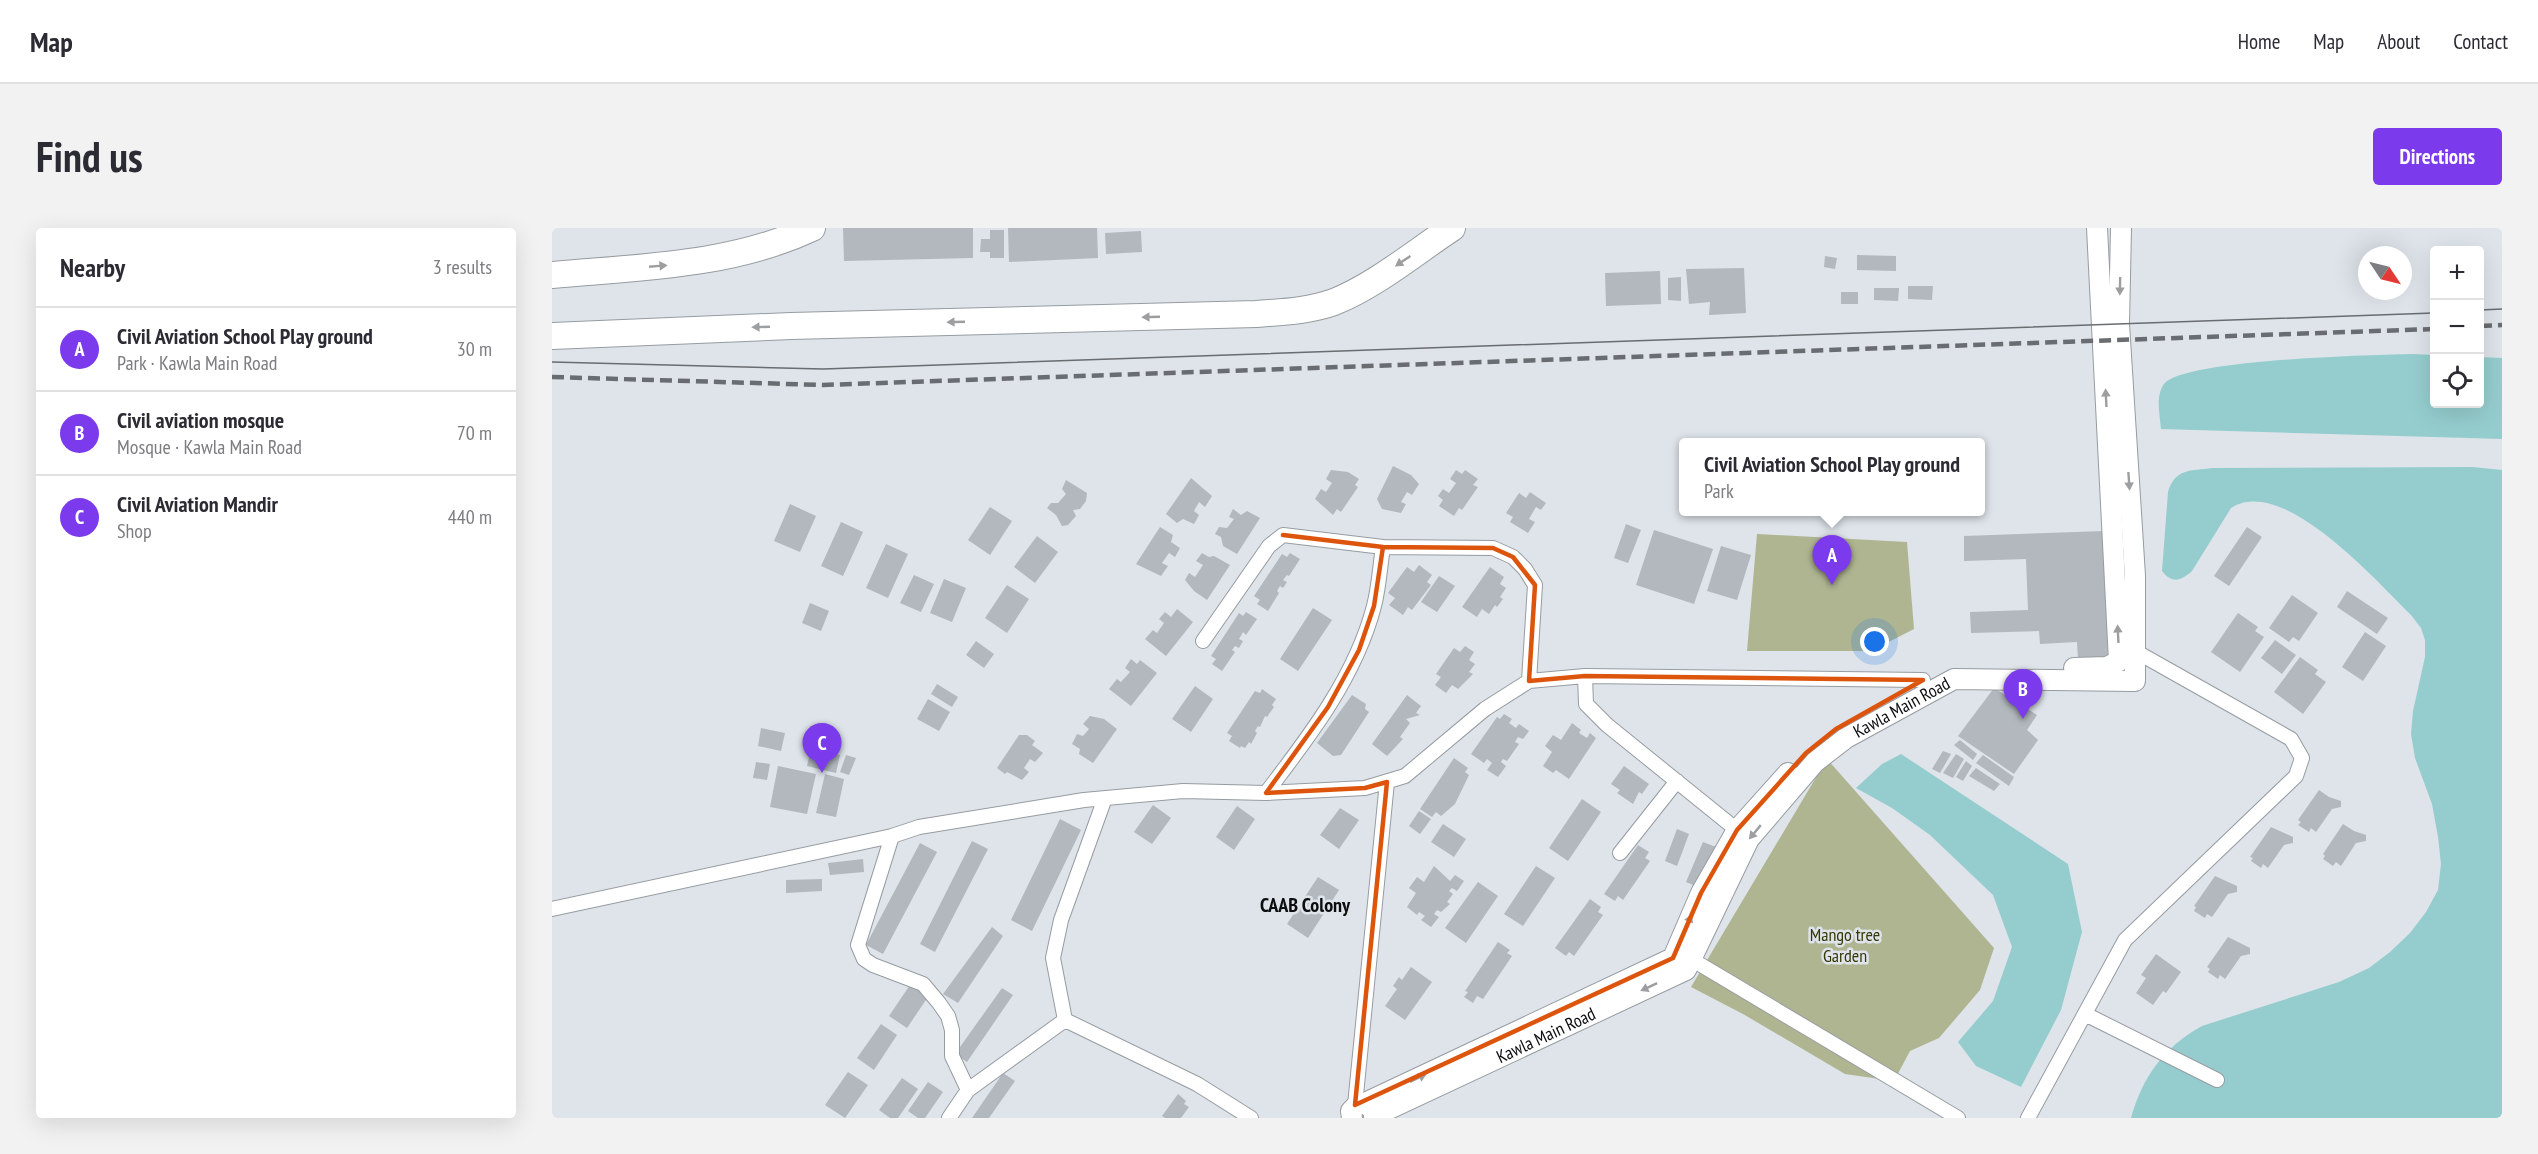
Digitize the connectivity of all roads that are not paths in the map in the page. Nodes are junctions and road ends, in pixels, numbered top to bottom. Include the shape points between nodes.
1 (812, 228) edge
2 (1452, 228) edge
3 (2097, 228) edge
4 (2121, 228) edge
5 (552, 275) edge
6 (552, 336) edge
7 (1305, 538) junction
8 (1203, 641) dead end
9 (2135, 651) junction
10 (1585, 676) junction
11 (1529, 681) junction
12 (1923, 681) junction
13 (1677, 781) junction
14 (1387, 782) junction
15 (1266, 793) junction
16 (1105, 798) junction
17 (1737, 830) junction
18 (892, 836) junction
19 (1620, 853) dead end
20 (552, 909) edge
21 (1691, 959) junction
22 (2085, 1014) junction
23 (1065, 1020) junction
24 (2217, 1080) dead end
25 (968, 1090) junction
26 (1364, 1112) edge
27 (949, 1118) edge
28 (1251, 1118) edge
29 (1958, 1118) edge
30 (2028, 1118) edge

5 -> 1 highway via 687,263 749,252
2 -> 6 highway via 1360,290 1301,310
12 -> 3 street, Kawla Main Road via 1945,671 2107,667 2120,661
4 -> 9 street, Kawla Main Road via 2119,324 2135,576
7 - 8 street via 1283,536 1269,546
7 - 11 street via 1383,547 1493,548 1512,557 1535,585
7 - 15 street via 1383,547 1374,606 1359,650 1328,706
9 -> 21 street, Kawla Main Road via 2135,681 1954,680 1846,738 1815,762 1749,839
9 - 22 street via 2291,739 2302,758 2296,776 2126,940
10 - 11 street
10 - 12 street
10 - 13 street via 1586,704
11 - 14 street via 1485,709 1405,776
12 - 17 street, Kawla Main Road via 1836,729 1806,753
13 - 17 street
13 - 19 street
14 - 15 street via 1365,788
14 - 26 street
15 - 16 street via 1184,791
16 - 18 street via 919,827
16 - 23 street via 1061,920 1053,958
26 -> 17 street, Kawla Main Road via 1673,958 1701,893
18 - 20 street
18 - 25 street via 858,945 864,959 923,984 939,1003 948,1016 952,1056
21 -> 26 street, Kawla Main Road via 1686,970
21 - 29 street
22 - 24 street
22 - 30 street
23 - 25 street
23 - 28 street via 1197,1084
25 - 27 street

